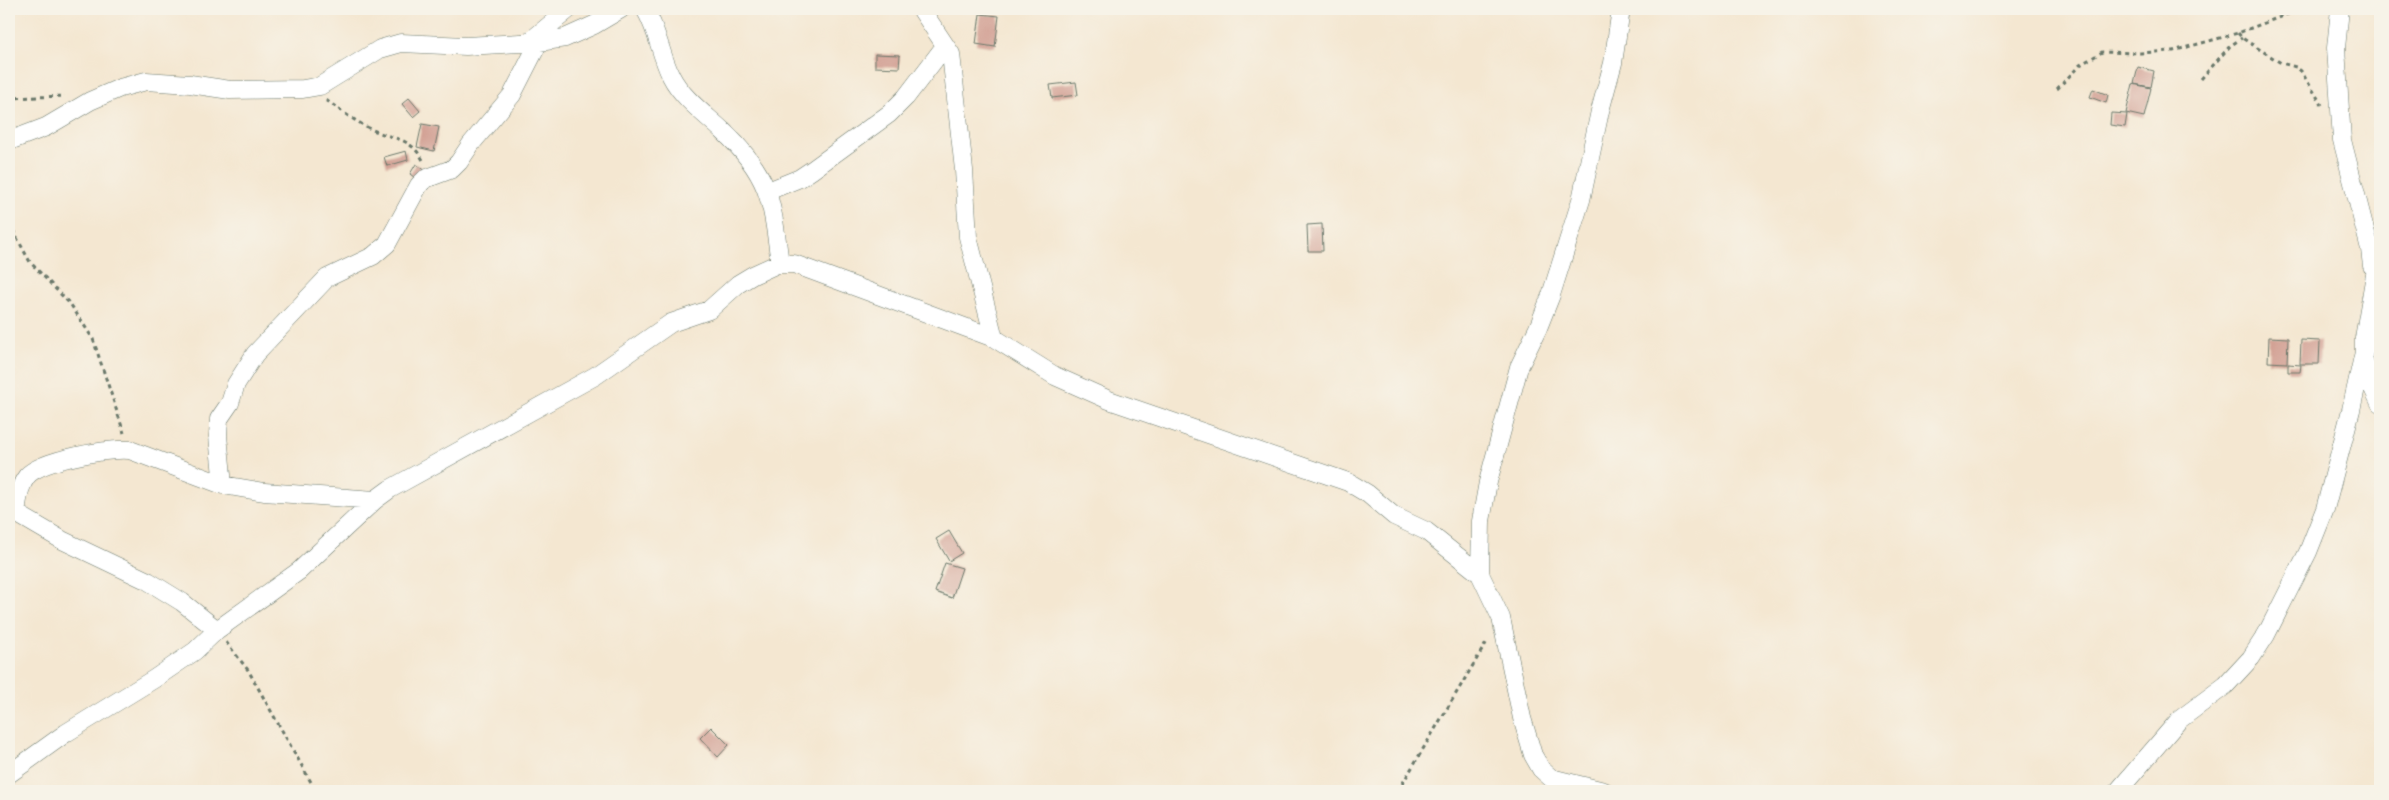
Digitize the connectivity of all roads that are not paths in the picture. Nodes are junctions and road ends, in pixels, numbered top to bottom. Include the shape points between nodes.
1 (569, 9) edge
2 (621, 9) edge
3 (644, 9) edge
4 (921, 9) edge
5 (1621, 9) edge
6 (2340, 9) edge
7 (533, 43) junction
8 (945, 46) junction
9 (9, 141) edge
10 (768, 191) junction
11 (2380, 246) edge
12 (780, 264) junction
13 (2374, 276) junction
14 (994, 338) junction
15 (2364, 352) junction
16 (2380, 403) edge
17 (223, 485) junction
18 (375, 500) junction
19 (12, 511) edge
20 (1480, 574) junction
21 (218, 630) junction
22 (9, 774) edge
23 (1567, 786) edge
24 (1604, 791) edge
25 (2118, 791) edge

1 - 7 street
2 - 7 street via 565,38
3 - 10 street via 655,26 671,76 687,97 744,153
4 - 8 street
5 - 20 street via 1613,63 1578,209 1552,294 1519,367 1490,473 1481,521
6 - 13 street via 2336,48 2342,140
7 - 9 street via 466,46 401,43 380,49 320,86 279,91 230,90 146,81 90,101 46,127
7 - 17 street via 512,95 452,169 431,176 418,185 380,252 327,278 255,354 219,419
8 - 10 street via 889,114 800,178
8 - 14 street via 951,54 954,71 968,237
10 - 12 street
11 - 13 street
12 - 14 street via 794,264
12 - 18 street via 753,275 708,310 672,323 595,376 428,467
13 - 15 street
14 - 20 street via 1055,376 1109,400 1348,482 1394,516 1426,531
15 - 16 street via 2365,367
15 - 25 street via 2324,510 2308,552 2266,635 2251,658 2226,685 2179,720
17 - 18 street via 264,492
17 - 19 street via 130,450 97,451 28,474 20,486
18 - 21 street via 299,572
19 - 21 street via 62,540 148,581
20 - 23 street via 1501,618 1533,755 1541,769
21 - 22 street via 195,651 66,733
23 - 24 street

